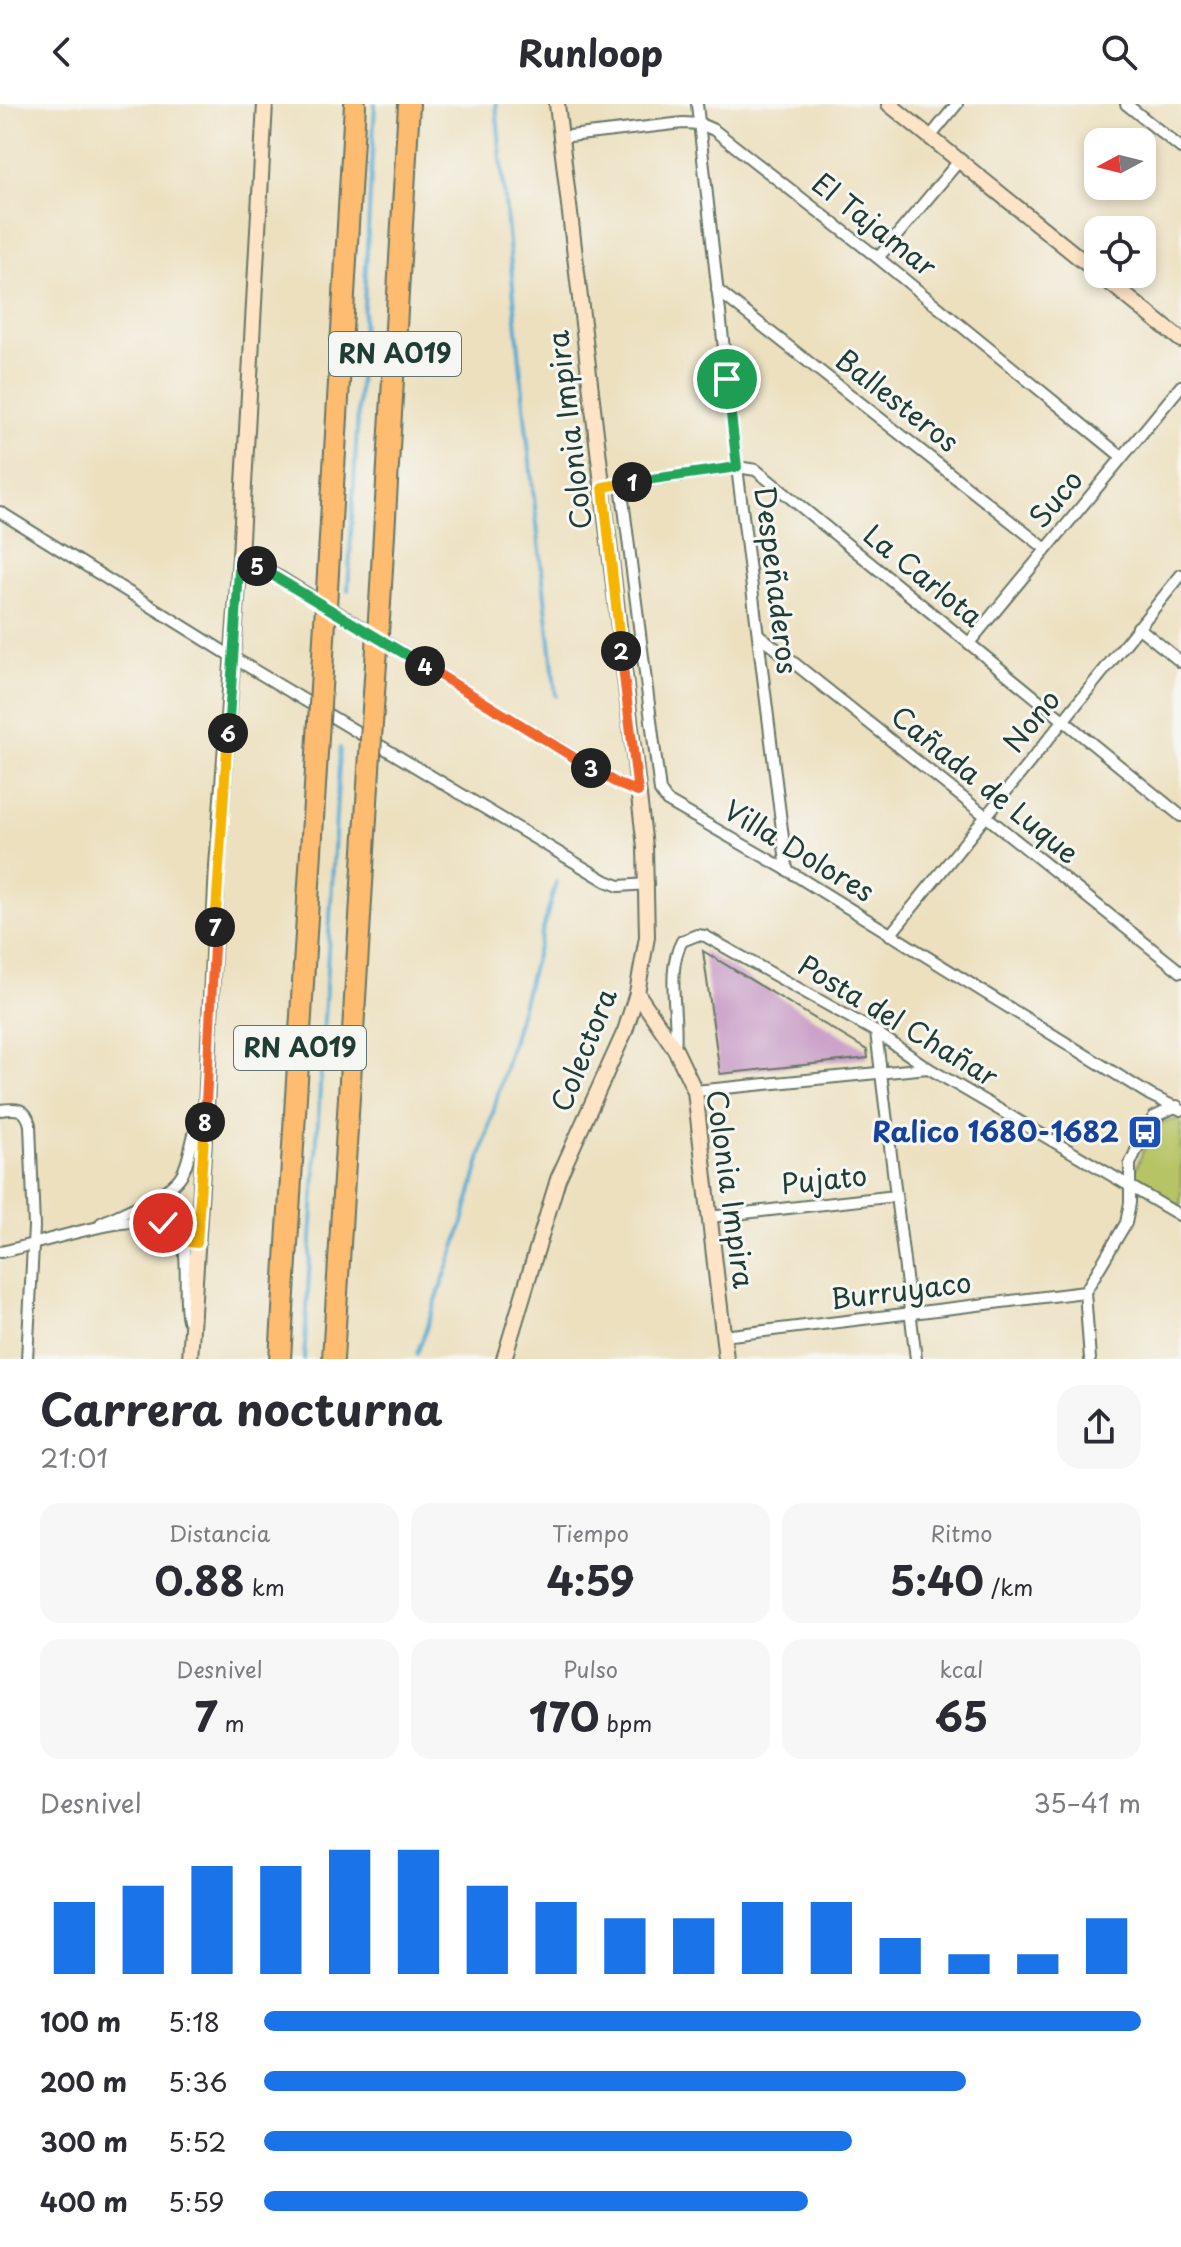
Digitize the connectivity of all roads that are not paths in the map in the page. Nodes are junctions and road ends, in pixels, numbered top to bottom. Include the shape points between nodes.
1 (265, 104) edge
2 (355, 104) edge
3 (409, 104) edge
4 (557, 104) edge
5 (697, 104) edge
6 (889, 104) edge
7 (957, 104) edge
8 (1126, 104) edge
9 (700, 124) junction
10 (561, 137) junction
11 (930, 137) junction
12 (1181, 148) edge
13 (959, 161) junction
14 (878, 258) junction
15 (1084, 262) edge
16 (1116, 288) edge
17 (717, 290) junction
18 (1181, 340) edge
19 (1181, 386) edge
20 (1122, 457) junction
21 (737, 467) junction
22 (621, 484) junction
23 (603, 487) junction
24 (0, 512) edge
25 (1046, 549) junction
26 (240, 557) junction
27 (1181, 575) edge
28 (1138, 627) junction
29 (759, 635) junction
30 (969, 643) junction
31 (234, 658) junction
32 (1181, 662) edge
33 (1063, 720) junction
34 (632, 750) joint
35 (638, 792) junction
36 (986, 816) junction
37 (1181, 816) edge
38 (787, 870) junction
39 (648, 884) junction
40 (890, 935) junction
41 (1181, 972) edge
42 (637, 993) junction
43 (876, 1032) junction
44 (675, 1049) junction
45 (928, 1068) junction
46 (881, 1072) junction
47 (695, 1091) junction
48 (1179, 1107) edge
49 (206, 1109) junction
50 (0, 1110) edge
51 (184, 1171) junction
52 (202, 1171) junction
53 (1130, 1184) junction
54 (896, 1196) junction
55 (342, 1212) junction
56 (1181, 1216) edge
57 (709, 1217) junction
58 (89, 1228) junction
59 (190, 1242) junction
60 (33, 1246) junction
61 (0, 1252) edge
62 (1085, 1292) junction
63 (911, 1314) junction
64 (723, 1336) junction
65 (27, 1359) edge
66 (190, 1359) edge
67 (280, 1359) edge
68 (333, 1359) edge
69 (347, 1359) edge
70 (504, 1359) edge
71 (726, 1359) edge
72 (916, 1359) edge
73 (1090, 1359) edge

1 - 26 street
2 - 67 highway, RN A019, bridge
3 - 55 highway, RN A019, bridge
4 - 10 street, Colonia Impira
5 - 9 street, Despeñaderos
6 - 11 street
7 - 11 street
8 - 12 street
9 - 10 street
9 - 14 street, El Tajamar
9 - 17 street, Despeñaderos
10 - 23 street, Colonia Impira
11 - 13 street
13 - 14 street
13 - 15 street
14 - 20 street, El Tajamar
16 - 18 street
17 - 21 street, Despeñaderos
17 - 25 street, Ballesteros
19 - 20 street, Suco
20 - 25 street, Suco
21 - 22 street
21 - 29 street, Despeñaderos
21 - 30 street, La Carlota via 756,470
22 - 23 street
22 - 38 street, Villa Dolores via 660,791 667,801
23 - 34 street, Colonia Impira
24 - 31 street
25 - 30 street, Suco
26 - 31 street
26 - 35 street
27 - 28 street, Nono
28 - 32 street
28 - 33 street, Nono
29 - 36 street, Cañada de Luque
29 - 38 street, Despeñaderos
30 - 33 street, La Carlota
31 - 39 street via 606,881 619,886
31 - 49 street via 217,866
33 - 36 street, Nono
33 - 37 street, La Carlota
34 - 35 street, Colectora
35 - 39 street, Colectora
36 - 40 street, Nono
36 - 41 street, Cañada de Luque
38 - 40 street, Villa Dolores
39 - 42 street, Colectora via 647,937
40 - 48 street, Villa Dolores via 1158,1100
42 - 44 street, Colonia Impira
42 - 70 street, Colectora via 558,1179
43 - 44 street, Posta del Chañar via 697,935 682,941 673,963
43 - 45 street, Posta del Chañar
43 - 46 street
44 - 47 street, Colonia Impira
45 - 46 street
45 - 53 street, Posta del Chañar
46 - 47 street
46 - 54 street
47 - 57 street, Colonia Impira
48 - 53 street via 1162,1111 1149,1123 1130,1164
49 - 51 street via 193,1132
49 - 52 street
50 - 60 street via 28,1114
51 - 52 street
51 - 58 street via 159,1194
52 - 59 street
53 - 56 street, Posta del Chañar
53 - 62 street via 1126,1223
54 - 57 street, Pujato
54 - 63 street
55 - 68 highway, RN A019
55 - 69 highway
57 - 64 street, Colonia Impira
58 - 59 street via 152,1220 174,1227
58 - 60 street
59 - 66 street
60 - 61 street
60 - 65 street
62 - 63 street, Burruyaco
62 - 73 street
63 - 64 street, Burruyaco
63 - 72 street
64 - 71 street, Colonia Impira

